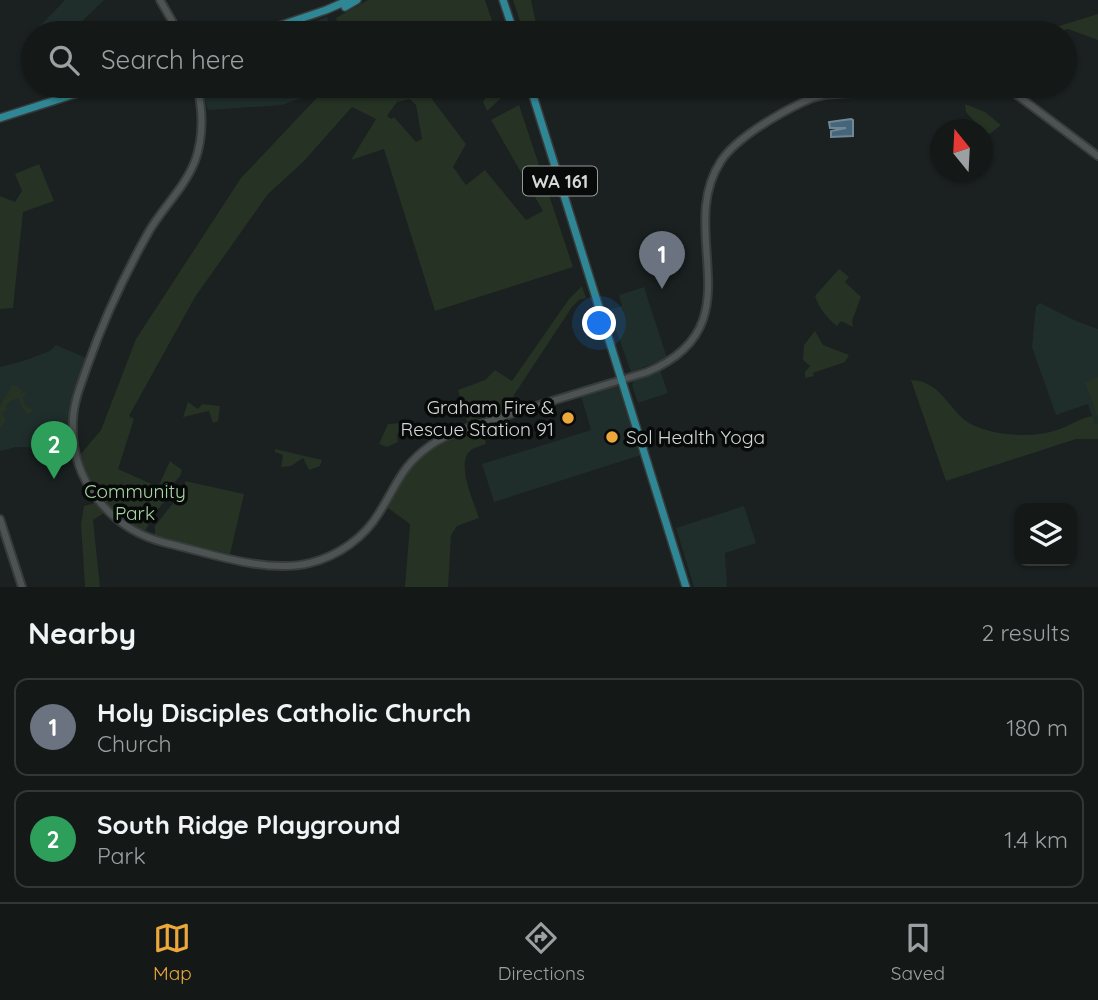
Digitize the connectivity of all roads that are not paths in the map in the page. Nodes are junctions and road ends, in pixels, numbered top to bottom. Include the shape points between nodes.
1 (160, 0) edge
2 (349, 0) edge
3 (357, 0) edge
4 (503, 0) edge
5 (172, 21) edge
6 (293, 21) edge
7 (308, 21) edge
8 (510, 21) edge
9 (47, 98) edge
10 (60, 98) edge
11 (200, 98) edge
12 (534, 98) edge
13 (812, 98) edge
14 (1021, 98) edge
15 (3, 115) edge
16 (1098, 156) edge
17 (622, 379) junction
18 (0, 519) edge
19 (22, 587) edge
20 (686, 587) edge

1 - 5 street
2 - 6 main road
3 - 7 main road
4 - 8 main road
9 - 15 main road
10 - 15 main road
11 - 17 street via 202,126 194,162 135,258 75,402 72,424 80,470 116,519 148,537 264,565 303,564 333,554 359,537 378,516 397,480 430,446
12 - 17 main road, WA 161
13 - 17 street via 733,147 722,160 707,198 709,282 703,321 672,359
14 - 16 street
17 - 20 main road, WA 161
18 - 19 street

